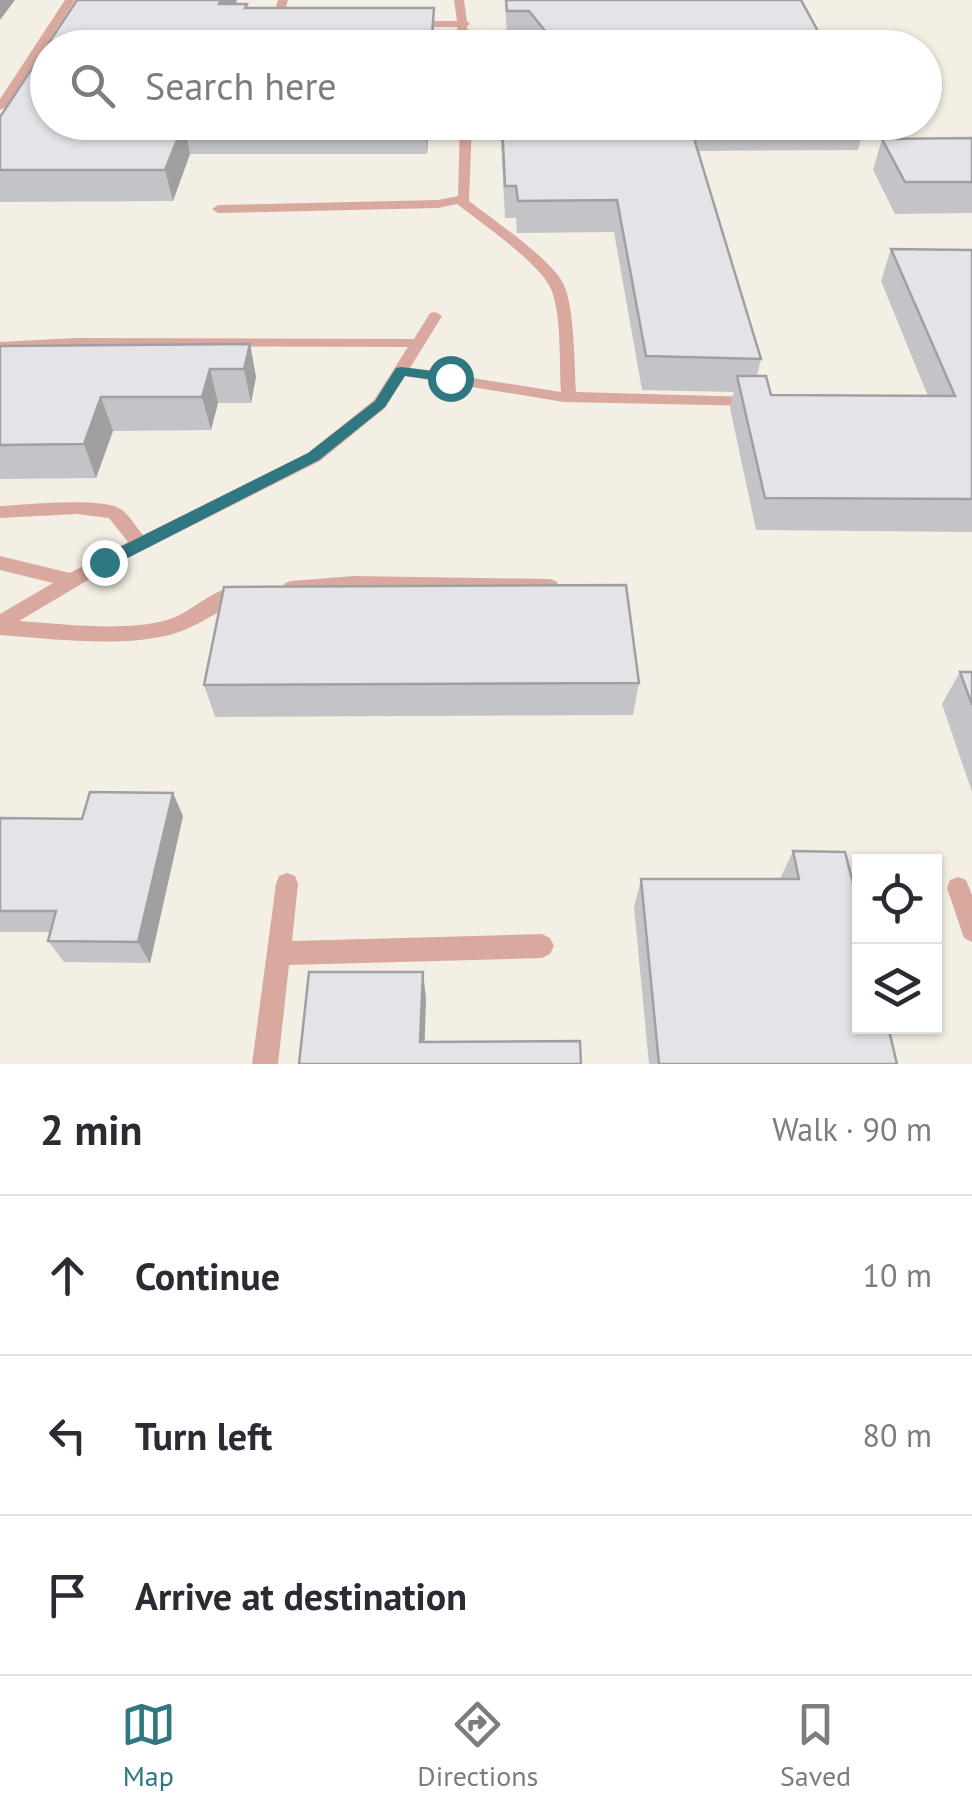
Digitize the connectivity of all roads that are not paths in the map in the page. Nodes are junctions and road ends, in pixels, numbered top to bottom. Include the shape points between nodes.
1 (70, 0) edge
2 (283, 0) edge
3 (458, 0) edge
4 (389, 24) edge
5 (465, 24) junction
6 (294, 25) edge
7 (50, 30) edge
8 (465, 30) edge
9 (30, 61) edge
10 (0, 107) edge
11 (466, 140) edge
12 (460, 200) junction
13 (218, 210) dead end
14 (435, 316) dead end
15 (418, 343) junction
16 (0, 346) edge
17 (401, 371) junction
18 (568, 398) junction
19 (770, 402) edge
20 (0, 512) edge
21 (140, 544) junction
22 (0, 563) edge
23 (72, 581) junction
24 (570, 586) edge
25 (0, 625) edge
26 (287, 884) dead end
27 (958, 888) dead end
28 (972, 930) edge
29 (542, 946) dead end
30 (279, 952) junction
31 (265, 1064) edge

1 - 7 lane
2 - 6 lane via 275,25
3 - 5 lane
4 - 5 lane
5 - 8 lane
9 - 10 lane
11 - 12 lane
12 - 13 lane
12 - 18 lane via 556,282
14 - 15 lane
15 - 16 lane
15 - 17 lane
17 - 18 lane
17 - 21 lane via 380,404 314,457
18 - 19 lane
20 - 21 lane via 114,512
21 - 23 lane
22 - 23 lane
23 - 25 lane
24 - 25 lane via 354,583 228,594 172,627 46,631
26 - 30 lane
27 - 28 lane
29 - 30 lane
30 - 31 lane

